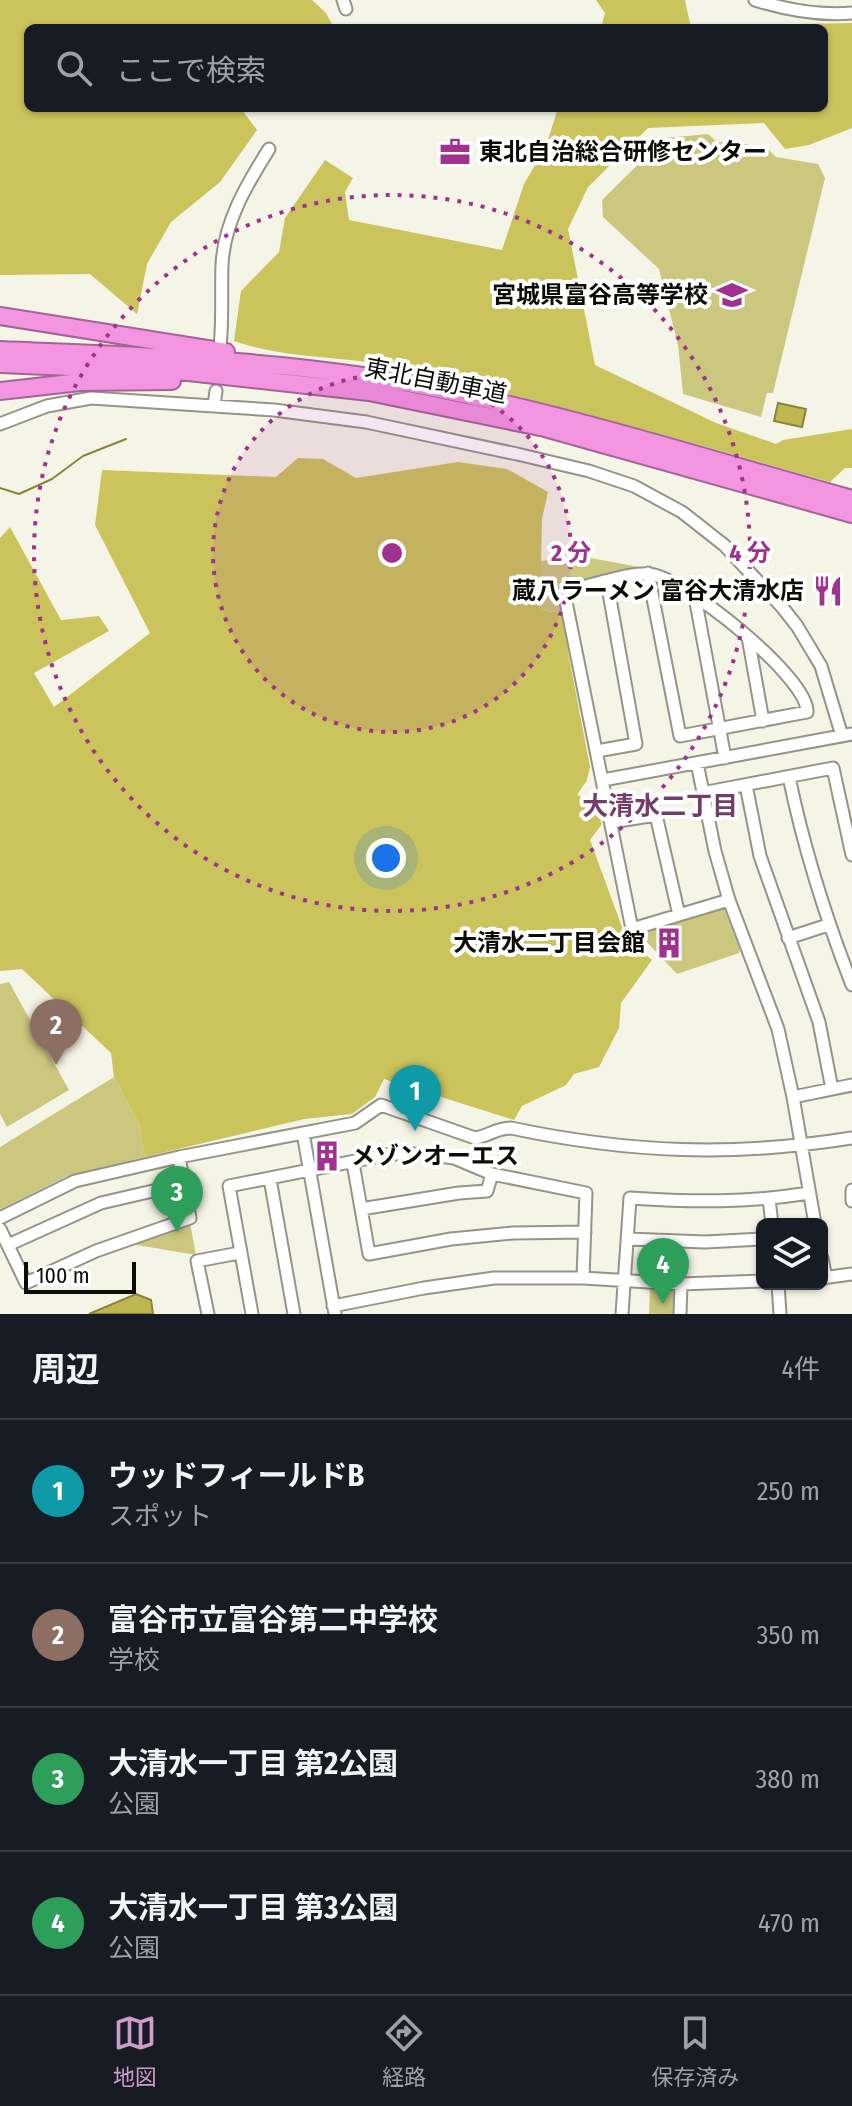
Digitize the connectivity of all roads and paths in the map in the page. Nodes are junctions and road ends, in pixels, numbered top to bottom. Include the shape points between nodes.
1 (755, 0) edge
2 (852, 13) edge
3 (269, 149) dead end
4 (0, 316) edge
5 (220, 347) dead end
6 (0, 350) edge
7 (0, 364) edge
8 (289, 367) junction
9 (0, 391) edge
10 (216, 391) dead end
11 (369, 392) junction
12 (214, 405) junction
13 (0, 424) edge
14 (852, 499) edge
15 (852, 514) edge
16 (648, 573) junction
17 (607, 582) junction
18 (695, 597) junction
19 (748, 637) junction
20 (763, 721) junction
21 (720, 730) junction
22 (847, 735) edge
23 (597, 751) junction
24 (725, 758) junction
25 (697, 763) junction
26 (789, 777) junction
27 (603, 780) junction
28 (746, 785) junction
29 (702, 793) junction
30 (612, 822) junction
31 (852, 855) edge
32 (729, 900) junction
33 (679, 915) junction
34 (828, 925) junction
35 (788, 938) junction
36 (852, 985) edge
37 (852, 1085) edge
38 (832, 1089) junction
39 (793, 1097) junction
40 (303, 1133) junction
41 (852, 1138) edge
42 (801, 1146) junction
43 (179, 1157) junction
44 (353, 1163) junction
45 (311, 1171) junction
46 (492, 1174) junction
47 (270, 1179) junction
48 (183, 1184) junction
49 (852, 1190) edge
50 (809, 1193) junction
51 (769, 1199) junction
52 (852, 1201) edge
53 (361, 1209) junction
54 (0, 1218) edge
55 (771, 1218) edge
56 (814, 1218) edge
57 (0, 1229) edge
58 (585, 1232) junction
59 (628, 1239) junction
60 (756, 1239) edge
61 (8, 1245) junction
62 (239, 1253) junction
63 (852, 1274) edge
64 (828, 1277) edge
65 (583, 1278) junction
66 (625, 1280) junction
67 (756, 1281) edge
68 (681, 1284) junction
69 (778, 1290) edge
70 (334, 1310) edge
71 (208, 1314) edge
72 (252, 1314) edge
73 (294, 1314) edge
74 (622, 1314) edge
75 (680, 1314) edge
76 (780, 1314) edge

1 - 2 street via 794,11
3 - 5 street via 234,212 222,261
4 - 8 highway via 245,355
6 - 8 highway, 東北自動車道
7 - 11 highway, 東北自動車道 via 188,372
8 - 14 highway, 東北自動車道 via 469,395
9 - 11 highway via 80,382 188,381
10 - 12 street
11 - 15 highway, 東北自動車道 via 545,428
12 - 13 street via 91,398 47,406
12 - 22 street via 366,422 589,471 658,497 724,545 797,626 825,675
16 - 17 street
16 - 18 street
16 - 21 street via 680,736
17 - 23 street via 636,744
17 - 23 street via 564,592
18 - 19 street
18 - 21 street
19 - 20 street
19 - 20 street via 786,672 808,706 807,712
20 - 21 street
21 - 24 street
22 - 24 street
23 - 27 street
24 - 25 street
25 - 27 street
25 - 29 street
26 - 28 street
26 - 31 street via 833,768
26 - 34 street
27 - 30 street
28 - 29 street
28 - 35 street via 760,856
29 - 32 street
30 - 33 street via 656,815
30 - 33 street via 632,929
32 - 33 street
32 - 39 street via 778,1029
34 - 35 street
34 - 36 street
35 - 38 street via 819,1022
37 - 38 street
38 - 39 street
39 - 42 street
40 - 42 street via 355,1123 381,1105 475,1138 511,1128 661,1150
40 - 43 street
40 - 45 street
41 - 42 street
42 - 50 street
43 - 48 street
43 - 54 street via 75,1181
44 - 45 street
44 - 46 street via 390,1154 425,1154 454,1158
44 - 53 street
45 - 47 street
45 - 70 street
46 - 53 street via 487,1191
46 - 58 street via 586,1193
47 - 62 street via 229,1186
47 - 73 street
48 - 61 street via 101,1203
48 - 61 street via 190,1218 26,1283
49 - 52 street
50 - 51 street
50 - 56 street
51 - 55 street
51 - 59 street via 708,1203 630,1198
53 - 58 street via 369,1254 467,1237
57 - 61 street
58 - 65 street
59 - 60 street
59 - 66 street
62 - 71 street via 197,1261
62 - 72 street
63 - 64 street
65 - 66 street
65 - 70 street via 468,1281
66 - 68 street
66 - 74 street
67 - 68 street
68 - 75 street
69 - 76 street

